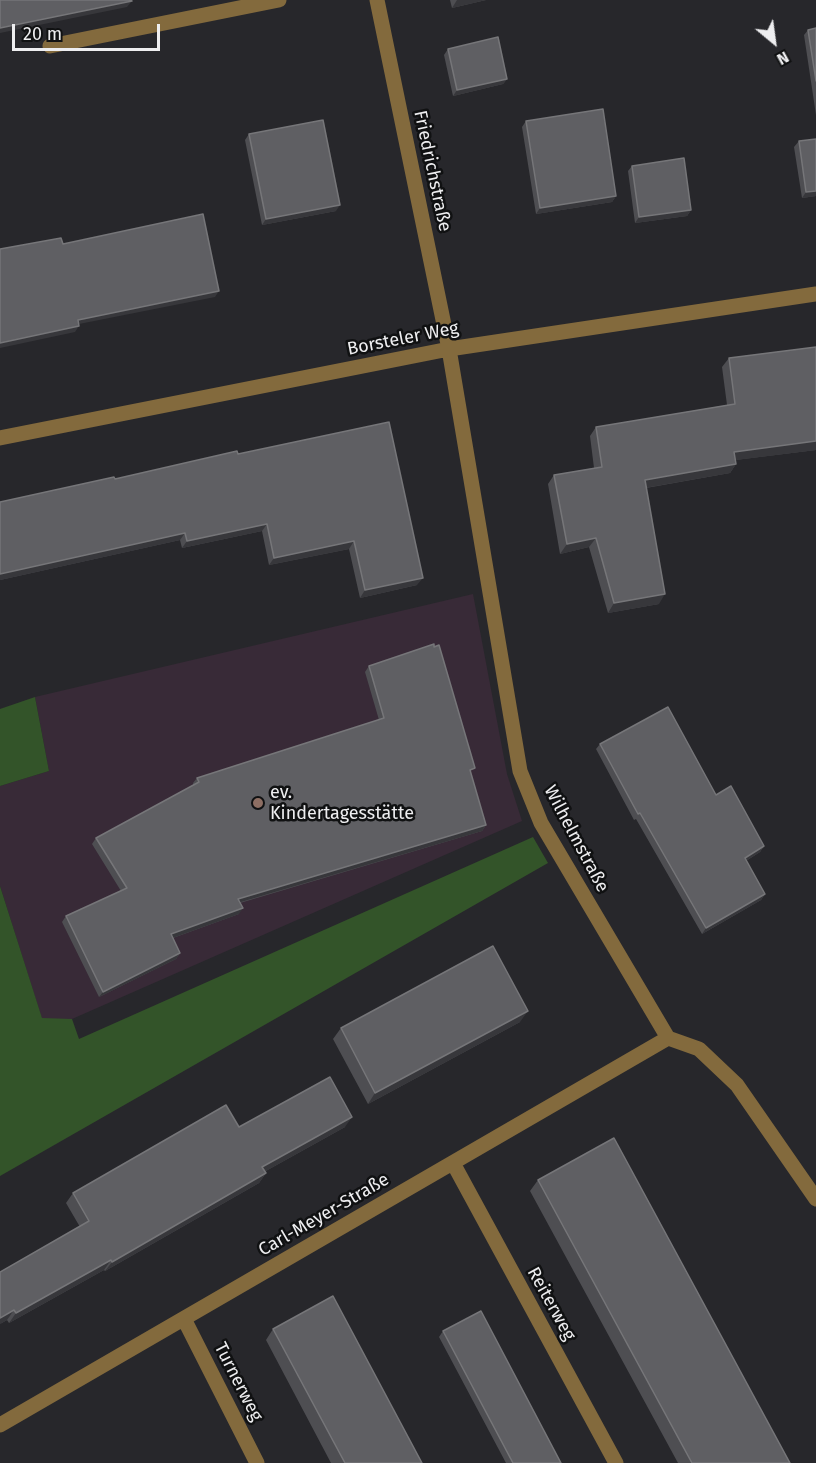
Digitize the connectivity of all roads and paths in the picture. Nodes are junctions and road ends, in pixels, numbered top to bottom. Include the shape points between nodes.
1 (279, 0) edge
2 (377, 0) edge
3 (50, 46) dead end
4 (816, 294) edge
5 (449, 349) junction
6 (0, 438) edge
7 (668, 1038) junction
8 (453, 1163) junction
9 (816, 1199) edge
10 (184, 1319) junction
11 (0, 1425) edge
12 (257, 1463) edge
13 (616, 1463) edge

1 - 3 street
2 - 5 street, Friedrichstraße
4 - 5 street, Borsteler Weg
5 - 6 street, Borsteler Weg
5 - 7 street, Wilhelmstraße via 519,771 541,823
7 - 8 street, Carl-Meyer-Straße
7 - 9 street via 699,1049 736,1085
8 - 10 street, Carl-Meyer-Straße
8 - 13 street, Reiterweg
10 - 11 street, Carl-Meyer-Straße
10 - 12 street, Turnerweg

